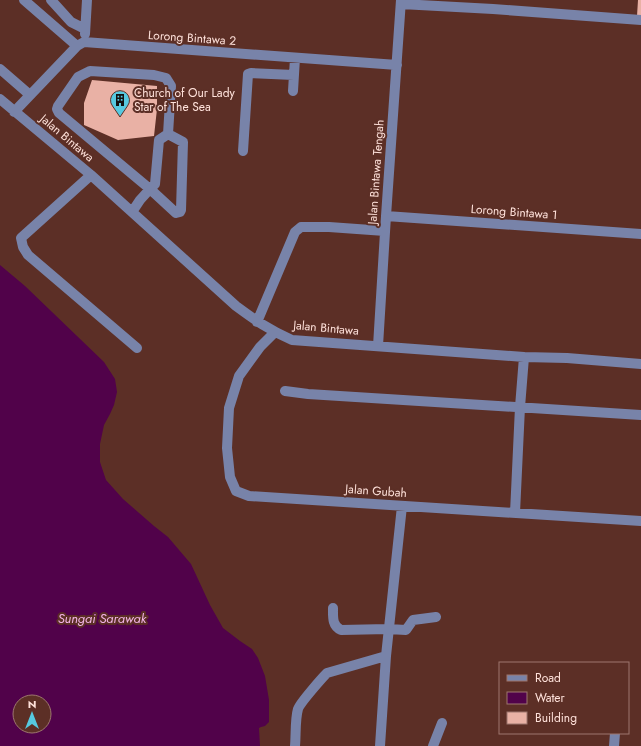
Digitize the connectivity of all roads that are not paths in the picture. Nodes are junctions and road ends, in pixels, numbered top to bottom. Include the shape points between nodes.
1 (24, 0) edge
2 (51, 0) edge
3 (87, 0) edge
4 (401, 2) edge
5 (641, 20) edge
6 (85, 29) junction
7 (81, 44) junction
8 (295, 58) junction
9 (397, 66) junction
10 (0, 69) edge
11 (294, 75) junction
12 (294, 91) dead end
13 (30, 95) junction
14 (0, 99) edge
15 (14, 112) junction
16 (168, 134) junction
17 (243, 151) dead end
18 (91, 175) junction
19 (150, 189) junction
20 (132, 212) junction
21 (386, 216) junction
22 (385, 231) junction
23 (641, 234) edge
24 (257, 322) junction
25 (275, 332) junction
26 (378, 346) junction
27 (137, 348) dead end
28 (524, 357) junction
29 (641, 364) edge
30 (285, 391) dead end
31 (520, 407) junction
32 (641, 415) edge
33 (402, 506) junction
34 (515, 513) junction
35 (641, 521) edge
36 (333, 608) dead end
37 (436, 617) dead end
38 (388, 629) junction
39 (386, 656) junction
40 (442, 722) dead end
41 (615, 734) edge
42 (295, 746) edge
43 (380, 746) edge
44 (433, 746) edge
45 (614, 746) edge

1 - 7 street
2 - 6 street via 71,22
3 - 6 street
4 - 5 street
4 - 9 street, Jalan Bintawa Tengah
6 - 7 street
7 - 8 street, Lorong Bintawa 2
7 - 13 street
8 - 9 street, Lorong Bintawa 2
8 - 11 street
9 - 21 street, Jalan Bintawa Tengah
10 - 13 street
11 - 12 street
11 - 17 street via 248,74
13 - 15 street
14 - 15 street, Jalan Bintawa
15 - 18 street, Jalan Bintawa
16 - 19 street via 159,140 155,184
16 - 19 street via 183,142 180,212 176,213
16 - 19 street via 171,86 166,78 154,75 90,71 78,77 57,109
18 - 20 street, Jalan Bintawa
18 - 27 street via 21,238 28,255
19 - 20 street
20 - 24 street, Jalan Bintawa
21 - 22 street, Jalan Bintawa Tengah
21 - 23 street, Lorong Bintawa 1
22 - 24 street via 301,227 295,232
22 - 26 street, Jalan Bintawa Tengah
24 - 25 street, Jalan Bintawa
25 - 26 street, Jalan Bintawa via 292,340
25 - 33 street, Jalan Gubah via 260,347 239,376 229,408 230,477 236,491 250,496
26 - 28 street, Jalan Bintawa
28 - 29 street, Jalan Bintawa
28 - 31 street
30 - 31 street
31 - 32 street
31 - 34 street
33 - 34 street, Jalan Gubah
33 - 38 street
34 - 35 street, Jalan Gubah
36 - 38 street via 334,623 341,630
37 - 38 street via 413,620 406,630
38 - 39 street
39 - 42 street via 327,673 298,707
39 - 43 street
40 - 44 street
41 - 45 street

